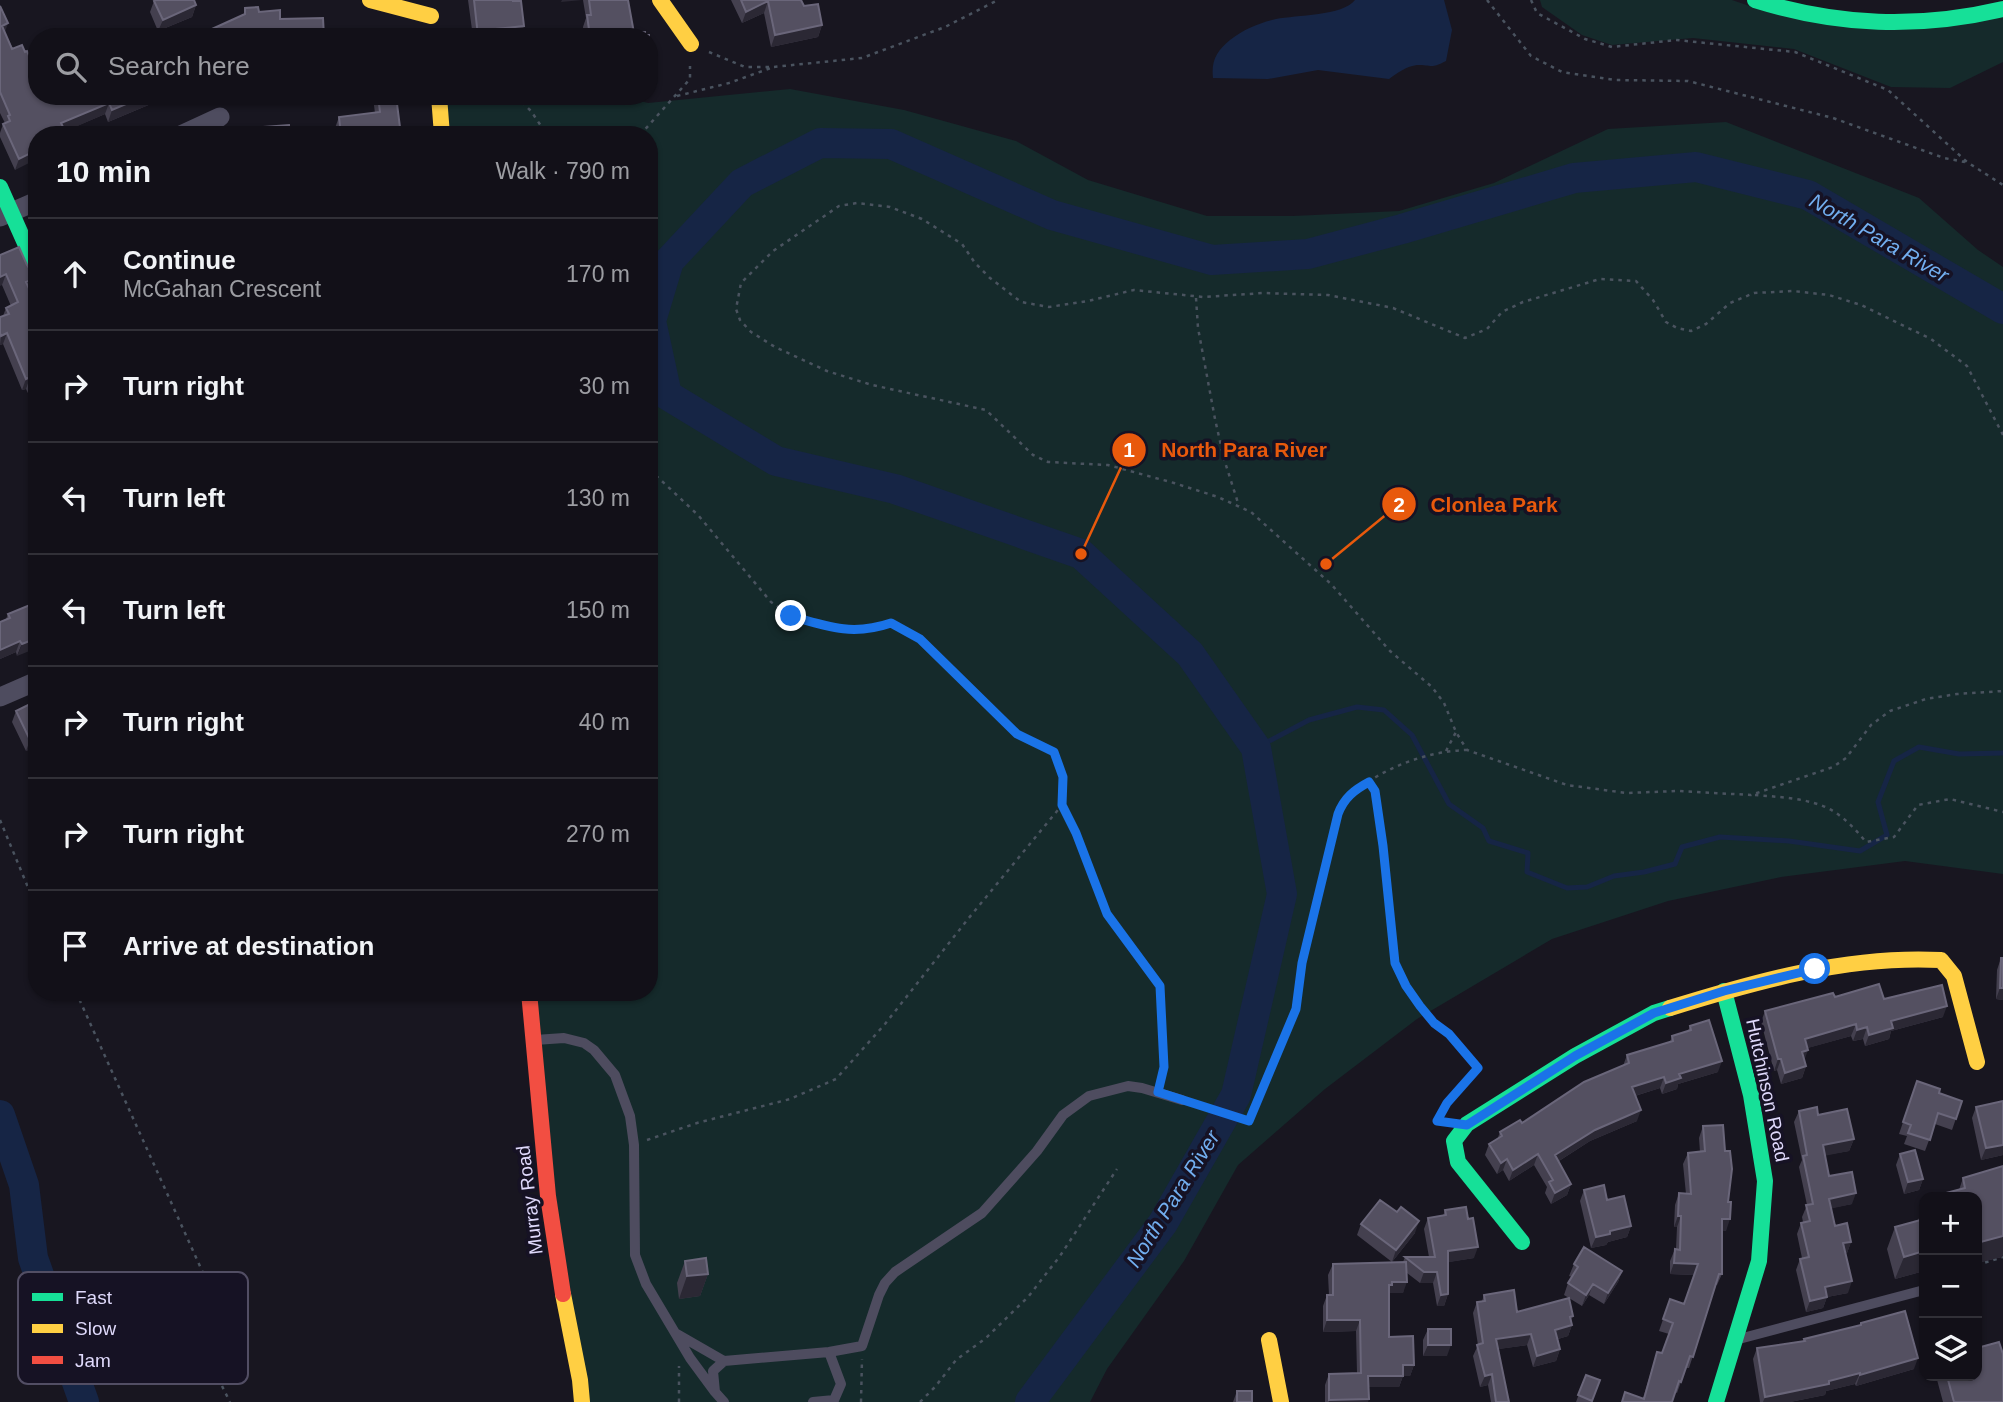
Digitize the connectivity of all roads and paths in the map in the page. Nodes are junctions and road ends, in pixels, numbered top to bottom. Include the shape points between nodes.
1 (370, 0) edge
2 (660, 0) edge
3 (998, 0) edge
4 (1487, 0) edge
5 (1531, 0) edge
6 (1755, 0) edge
7 (430, 8) edge
8 (2003, 9) edge
9 (431, 28) edge
10 (691, 44) junction
11 (773, 67) junction
12 (677, 96) junction
13 (440, 105) edge
14 (525, 105) edge
15 (220, 117) dead end
16 (200, 126) edge
17 (441, 126) edge
18 (541, 126) edge
19 (649, 126) edge
20 (1967, 162) junction
21 (2003, 185) edge
22 (0, 187) edge
23 (28, 205) edge
24 (5, 215) edge
25 (28, 255) edge
26 (1196, 296) junction
27 (2003, 435) edge
28 (658, 477) edge
29 (1239, 506) junction
30 (28, 685) edge
31 (2003, 691) edge
32 (0, 698) edge
33 (1456, 732) junction
34 (1467, 750) junction
35 (1446, 751) junction
36 (1369, 782) junction
37 (1751, 795) junction
38 (1062, 805) junction
39 (2003, 812) edge
40 (0, 820) edge
41 (28, 887) edge
42 (1724, 991) junction
43 (80, 1001) edge
44 (531, 1001) edge
45 (534, 1040) junction
46 (1977, 1062) dead end
47 (1158, 1092) junction
48 (1182, 1100) joint
49 (1467, 1125) junction
50 (634, 1145) junction
51 (1117, 1169) dead end
52 (1522, 1242) dead end
53 (2003, 1257) edge
54 (1982, 1263) edge
55 (203, 1272) edge
56 (1919, 1291) edge
57 (677, 1334) junction
58 (1269, 1340) dead end
59 (1735, 1340) junction
60 (862, 1346) junction
61 (829, 1352) junction
62 (724, 1361) junction
63 (221, 1384) edge
64 (715, 1392) junction
65 (230, 1402) edge
66 (582, 1402) edge
67 (678, 1402) edge
68 (724, 1402) edge
69 (813, 1402) edge
70 (861, 1402) edge
71 (920, 1402) edge
72 (1281, 1402) edge
73 (1716, 1402) edge

1 - 7 street
2 - 10 street
3 - 11 path via 945,27 862,58
4 - 20 path via 1531,57 1562,72 1615,80 1688,81 1833,118
5 - 20 path via 1537,13 1585,39 1612,47 1676,40 1795,52 1888,90
6 - 8 street via 1824,18 1899,24 1979,16
7 - 9 street
10 - 11 path via 745,67
10 - 12 path via 690,79
11 - 12 path
12 - 19 path
13 - 17 street
14 - 18 path
15 - 16 street
20 - 21 path
22 - 24 street
23 - 24 street
24 - 25 street
26 - 27 path via 1328,295 1394,308 1465,338 1487,329 1502,312 1523,302 1600,279 1636,281 1666,322 1690,331 1730,303 1754,293 1829,295 1931,339 1967,366
26 - 29 path via 1215,419
26 - 29 path via 1134,290 1049,307 1021,302 990,278 962,244 922,219 890,207 856,203 839,206 773,251 741,283 736,309 751,332 827,371 986,410 1033,455 1048,463 1108,465
28 - 38 path via 698,515 771,602 791,616 861,631 891,623 920,639 1017,734 1054,752 1063,777
29 - 33 path via 1331,584 1390,651 1432,687
30 - 32 street
31 - 37 path via 1926,699 1890,711 1871,725 1833,768
33 - 34 path
33 - 35 path
34 - 35 path
34 - 37 path via 1567,785 1626,793
35 - 36 path via 1409,762
36 - 48 path via 1343,802 1302,963 1296,1009 1249,1121
36 - 49 path via 1375,791 1383,846 1395,963 1420,1006 1478,1068 1437,1121
37 - 39 path via 1831,809 1866,842 1894,837 1918,805 1950,799
38 - 47 path via 1107,914 1160,986 1164,1067
38 - 50 path via 836,1079 790,1099
40 - 41 path
42 - 46 street via 1815,969 1905,958 1941,960 1954,976
42 - 49 street via 1654,1013 1575,1056
42 - 59 street, Hutchinson Road via 1751,1095 1765,1181 1759,1261
43 - 55 path
44 - 45 street, Murray Road
45 - 50 lane via 574,1040 605,1061 623,1092
45 - 66 street, Murray Road via 548,1196
47 - 48 lane
47 - 60 lane via 1128,1086 1110,1090 1089,1096 1063,1115 982,1213 885,1283
49 - 52 street via 1454,1141 1458,1162
50 - 57 lane via 635,1255 646,1284
51 - 71 path via 1028,1297 956,1360
53 - 54 path
56 - 59 lane
57 - 62 lane
57 - 64 lane
57 - 67 path
58 - 72 street
59 - 73 street, Hutchinson Road
60 - 61 lane
60 - 70 path
61 - 62 lane
61 - 69 lane via 841,1384 834,1400
62 - 64 lane via 713,1371
63 - 65 path
64 - 68 lane

